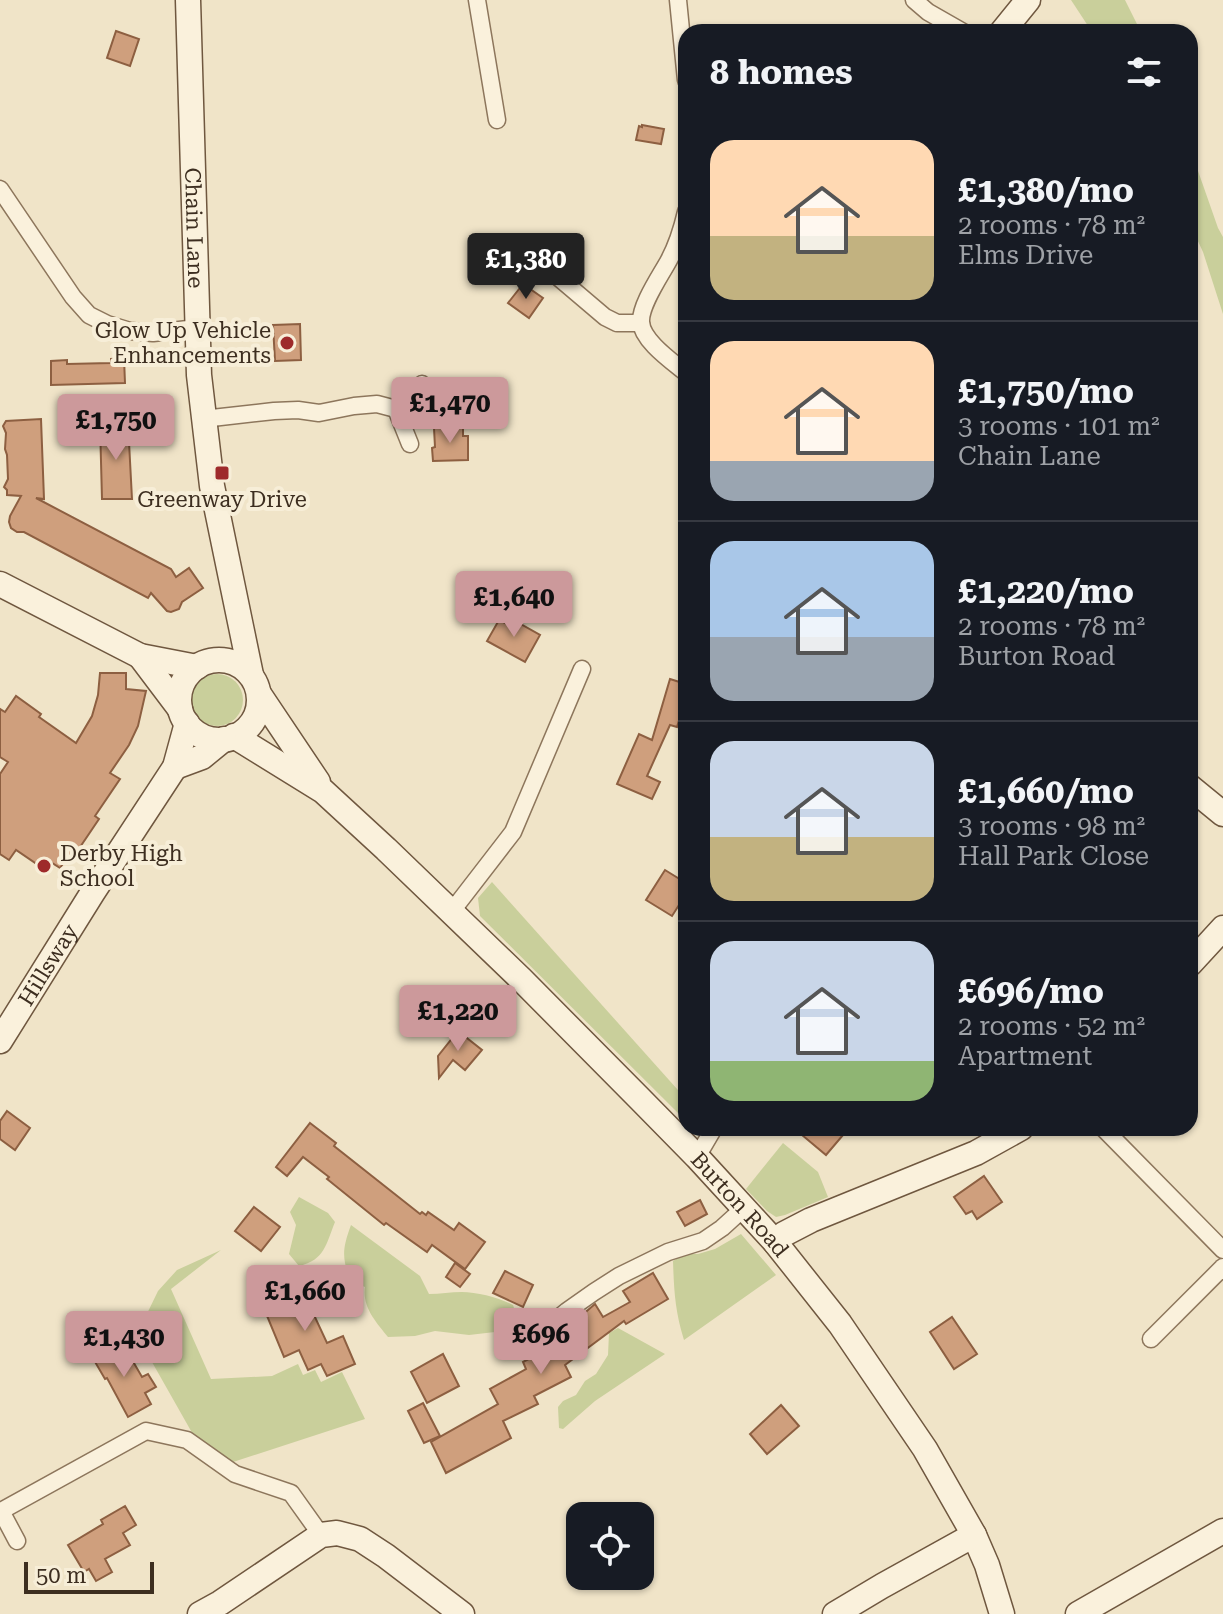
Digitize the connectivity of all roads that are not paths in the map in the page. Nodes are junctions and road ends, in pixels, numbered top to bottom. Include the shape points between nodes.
1 (188, 0) edge
2 (477, 0) edge
3 (678, 0) edge
4 (914, 0) edge
5 (1028, 0) edge
6 (680, 24) edge
7 (949, 24) edge
8 (1008, 24) edge
9 (497, 120) dead end
10 (0, 189) edge
11 (678, 238) edge
12 (532, 255) dead end
13 (641, 323) junction
14 (197, 328) junction
15 (678, 366) edge
16 (422, 384) dead end
17 (396, 409) junction
18 (203, 419) junction
19 (410, 444) dead end
20 (0, 584) edge
21 (234, 596) junction
22 (140, 656) junction
23 (203, 664) junction
24 (582, 669) dead end
25 (255, 685) junction
26 (184, 716) junction
27 (229, 738) junction
28 (175, 767) junction
29 (323, 791) junction
30 (1198, 794) edge
31 (1223, 814) edge
32 (452, 911) junction
33 (1223, 928) edge
34 (1198, 955) edge
35 (0, 1041) edge
36 (678, 1127) edge
37 (685, 1136) edge
38 (709, 1136) edge
39 (1007, 1136) edge
40 (1111, 1136) edge
41 (697, 1157) junction
42 (744, 1208) junction
43 (775, 1242) junction
44 (1223, 1250) edge
45 (1223, 1267) edge
46 (1151, 1339) dead end
47 (526, 1345) dead end
48 (1223, 1531) edge
49 (321, 1535) junction
50 (974, 1535) junction
51 (17, 1541) dead end
52 (200, 1614) edge
53 (462, 1614) edge
54 (835, 1614) edge
55 (1002, 1614) edge
56 (1078, 1614) edge

1 - 14 street, Chain Lane
2 - 9 street
3 - 6 street
4 - 7 street
5 - 8 street
10 - 14 street via 89,315 130,331
11 - 13 street
12 - 13 street via 605,317
13 - 15 street via 657,348
14 - 18 street, Chain Lane
16 - 17 street
17 - 18 street via 377,404
17 - 19 street
18 - 21 street, Chain Lane
20 - 22 street
21 - 23 street, Chain Lane via 228,630
21 - 25 street, Chain Lane
22 - 23 street
22 - 26 street
23 - 25 street via 232,662
23 - 26 street via 186,678 180,693
24 - 32 street via 513,832
25 - 27 street via 258,709 252,722
25 - 29 street, Burton Road
26 - 27 street via 198,734
26 - 28 street, Hillsway
27 - 28 street
27 - 29 street, Burton Road
28 - 35 street, Hillsway
29 - 32 street, Burton Road
30 - 31 street
32 - 36 street, Burton Road
33 - 34 street
37 - 41 street, Burton Road
38 - 41 street
39 - 43 street via 811,1220
40 - 44 street
41 - 42 street, Burton Road
42 - 43 street, Burton Road
42 - 47 street via 703,1241 619,1276
43 - 50 street, Burton Road via 883,1386
45 - 46 street
48 - 56 street
49 - 51 street via 291,1493 235,1474 187,1440 146,1431 1,1511
49 - 52 street
49 - 53 street via 360,1539
50 - 54 street
50 - 55 street, Burton Road

